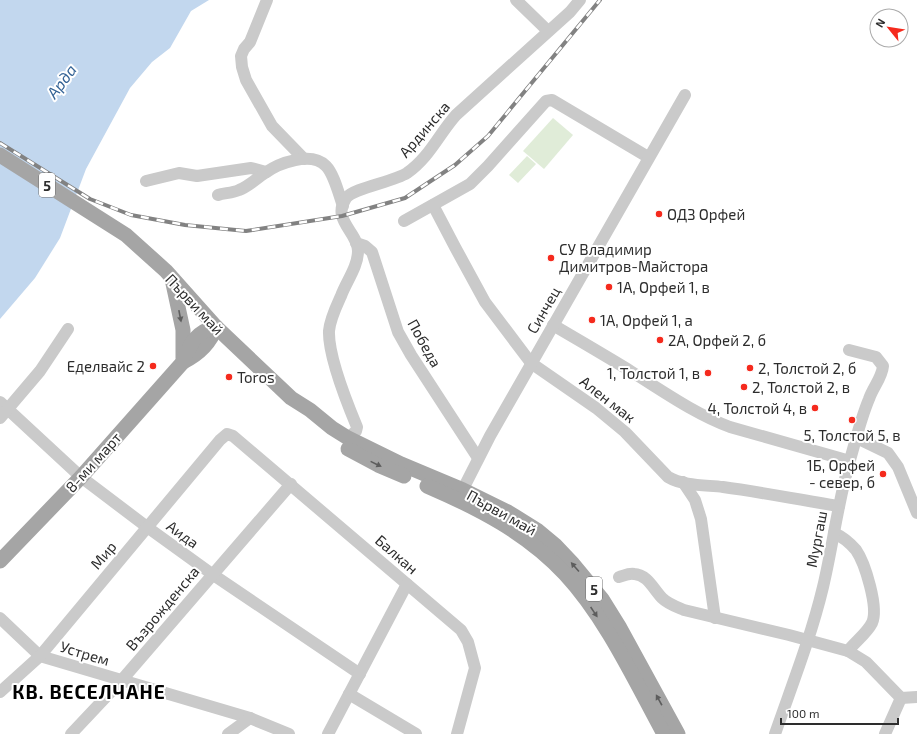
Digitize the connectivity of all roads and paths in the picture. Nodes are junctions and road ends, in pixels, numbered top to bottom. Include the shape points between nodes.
1 (267, 0) edge
2 (516, 0) edge
3 (580, 0) edge
4 (548, 31) junction
5 (685, 95) dead end
6 (0, 155) edge
7 (648, 157) junction
8 (304, 159) junction
9 (266, 172) junction
10 (146, 181) dead end
11 (218, 195) dead end
12 (433, 205) junction
13 (343, 206) junction
14 (404, 221) dead end
15 (356, 243) junction
16 (172, 278) junction
17 (553, 325) junction
18 (216, 327) junction
19 (68, 328) dead end
20 (233, 344) junction
21 (201, 350) junction
22 (849, 350) dead end
23 (183, 362) junction
24 (531, 363) junction
25 (291, 398) junction
26 (3, 410) edge
27 (227, 434) joint
28 (348, 438) junction
29 (857, 438) junction
30 (478, 458) junction
31 (850, 461) junction
32 (81, 477) junction
33 (683, 482) junction
34 (291, 484) junction
35 (460, 495) junction
36 (839, 506) junction
37 (917, 514) edge
38 (147, 527) junction
39 (834, 533) junction
40 (0, 561) edge
41 (212, 574) junction
42 (618, 577) dead end
43 (407, 584) junction
44 (0, 618) edge
45 (715, 618) junction
46 (808, 640) junction
47 (848, 651) junction
48 (40, 656) junction
49 (360, 674) junction
50 (121, 681) junction
51 (0, 692) edge
52 (349, 694) junction
53 (917, 697) edge
54 (901, 698) junction
55 (250, 718) junction
56 (71, 734) edge
57 (228, 734) edge
58 (289, 734) edge
59 (328, 734) edge
60 (416, 734) edge
61 (456, 734) edge
62 (664, 734) edge
63 (678, 734) edge
64 (775, 734) edge
65 (885, 734) edge

1 - 8 street via 250,42 241,56 242,67 246,80 272,126
2 - 4 street
3 - 4 street, Ардинска
4 - 13 street, Ардинска via 447,124 421,162 391,180 356,191 346,199
5 - 7 street, Синчец
6 - 16 main road, Първи май / 5 via 126,235
7 - 12 street via 552,100 546,101 470,184
7 - 17 street, Синчец
8 - 9 street
8 - 13 street via 326,166
9 - 10 street via 251,168 197,176 179,172
9 - 11 street via 239,190
12 - 14 street
12 - 24 street, Ален мак via 485,302
13 - 15 street via 342,216
15 - 28 street via 356,264 341,295 329,334 334,364 357,426 356,431
15 - 30 street, Победа via 372,252 398,332
16 - 18 main road, Първи май / 5
16 -> 23 main road via 182,330
17 - 24 street, Синчец
17 - 31 street via 712,420
18 - 20 main road, Първи май / 5
18 - 21 main road via 212,338
18 - 23 main road via 207,329 197,336
19 - 26 street via 40,371
20 - 21 main road
20 - 25 main road, Първи май / 5
21 - 23 main road
22 - 29 street, Мургаш via 876,357 882,366
23 - 32 main road, 8-ми март
24 - 30 street, Синчец
24 - 33 street, Ален мак via 596,408 625,432 668,477
25 - 28 main road, Първи май / 5
25 -> 35 main road, Първи май / 5 via 304,417 349,450 378,465
26 - 32 street, Аида
27 - 34 street, Балкан via 233,436
27 - 38 street, Мир
28 - 35 main road, Първи май / 5
29 - 31 street, Мургаш
29 - 37 street via 888,453 898,467
30 - 35 street, Синчец
31 - 36 street, Мургаш
32 - 38 street, Аида
32 - 40 main road, 8-ми март
33 - 36 street, Ален мак
33 - 45 street via 695,500 701,519
34 - 41 street, Възрожденска
34 - 43 street, Балкан
35 -> 62 main road, Първи май / 5 via 514,531 565,574 609,634
63 -> 35 main road, Първи май / 5 via 605,605 573,564 537,530 508,512
36 - 39 street, Мургаш
38 - 41 street, Аида
38 - 48 street, Мир
39 - 46 street, Мургаш
39 - 47 street via 852,546 861,558 873,602 872,623
41 - 49 street, Аида
41 - 50 street, Възрожденска
42 - 45 street via 634,573 642,576 673,606
43 - 49 street
43 - 61 street, Балкан via 451,620 468,642 475,668
44 - 48 street, Устрем
45 - 46 street
46 - 47 street
46 - 64 street, Мургаш
47 - 54 street via 866,662
48 - 50 street, Устрем
48 - 51 street, Мир
49 - 52 street
50 - 55 street, Устрем
50 - 56 street, Възрожденска
52 - 59 street
52 - 60 street
53 - 54 street
54 - 65 street
55 - 57 street
55 - 58 street, Устрем

